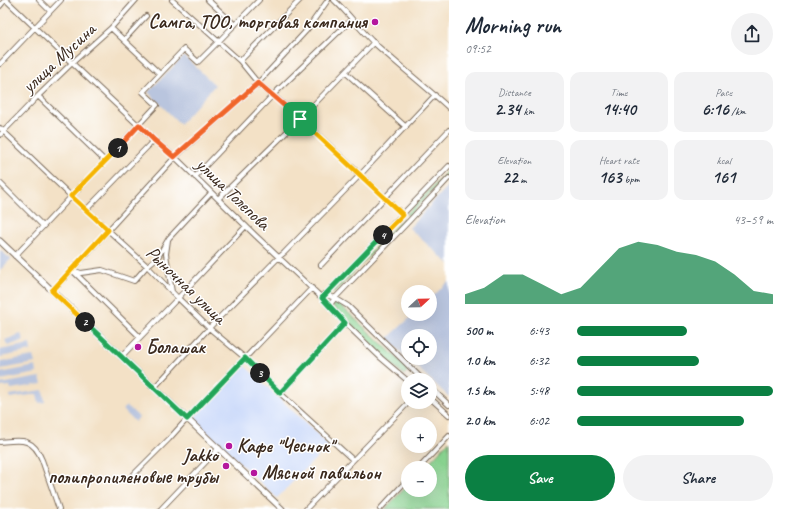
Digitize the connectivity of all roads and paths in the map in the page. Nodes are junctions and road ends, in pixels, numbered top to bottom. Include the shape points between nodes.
1 (5, 0) edge
2 (39, 0) edge
3 (61, 0) edge
4 (136, 0) edge
5 (172, 0) edge
6 (208, 0) edge
7 (250, 0) edge
8 (259, 0) edge
9 (300, 0) edge
10 (328, 0) edge
11 (334, 0) edge
12 (255, 4) junction
13 (0, 6) edge
14 (50, 12) junction
15 (146, 16) dead end
16 (352, 20) junction
17 (235, 25) junction
18 (34, 28) junction
19 (111, 28) junction
20 (124, 40) junction
21 (218, 42) junction
22 (374, 42) junction
23 (240, 61) junction
24 (0, 64) edge
25 (72, 64) junction
26 (345, 72) junction
27 (160, 74) junction
28 (258, 83) junction
29 (273, 95) junction
30 (435, 95) junction
31 (38, 96) junction
32 (449, 108) edge
33 (300, 119) junction
34 (139, 125) junction
35 (406, 127) junction
36 (449, 130) edge
37 (1, 131) edge
38 (154, 140) junction
39 (174, 157) junction
40 (105, 161) junction
41 (449, 166) edge
42 (360, 175) junction
43 (195, 177) junction
44 (449, 178) edge
45 (0, 183) edge
46 (212, 193) junction
47 (71, 196) junction
48 (385, 198) junction
49 (218, 199) junction
50 (86, 210) junction
51 (403, 215) junction
52 (43, 226) junction
53 (246, 226) junction
54 (108, 230) junction
55 (169, 238) junction
56 (0, 241) edge
57 (15, 256) junction
58 (279, 257) junction
59 (321, 264) dead end
60 (148, 266) junction
61 (72, 270) junction
62 (312, 288) junction
63 (52, 291) junction
64 (172, 292) junction
65 (318, 293) junction
66 (326, 294) junction
67 (178, 298) junction
68 (322, 298) junction
69 (335, 298) junction
70 (329, 306) junction
71 (345, 323) junction
72 (209, 328) junction
73 (140, 337) junction
74 (121, 357) junction
75 (245, 358) junction
76 (416, 373) edge
77 (401, 375) edge
78 (154, 388) junction
79 (280, 393) junction
80 (437, 394) edge
81 (437, 404) edge
82 (449, 405) edge
83 (401, 409) edge
84 (449, 415) edge
85 (187, 419) junction
86 (449, 436) edge
87 (0, 442) edge
88 (219, 448) junction
89 (353, 460) junction
90 (426, 461) edge
91 (129, 479) dead end
92 (401, 487) edge
93 (59, 509) edge
94 (161, 509) edge
95 (282, 509) edge
96 (306, 509) edge
97 (380, 509) edge

1 - 13 street
1 - 18 street, улица Толепова
2 - 14 street
3 - 14 street
4 - 19 street, улица Мусина
5 - 21 street
6 - 17 street
7 - 12 street
8 - 12 street
9 - 23 street
10 - 28 street via 306,31
11 - 16 street
12 - 17 street
14 - 18 street
15 - 20 street
16 - 22 street
16 - 29 street
17 - 21 street
18 - 24 street
18 - 25 street, улица Толепова
19 - 20 street
19 - 25 street, улица Мусина
20 - 27 street
21 - 23 street
21 - 27 street via 198,62 184,49
22 - 26 street
22 - 30 street
23 - 28 street
25 - 31 street, улица Мусина
25 - 34 street, улица Толепова
26 - 33 street
26 - 35 street
27 - 34 street via 143,92 157,106
28 - 29 street
28 - 39 street
29 - 33 street
29 - 43 street
30 - 32 street
30 - 35 street
31 - 37 street, улица Мусина
31 - 40 street
33 - 42 street
33 - 49 street
34 - 38 street, улица Толепова
34 - 40 street
35 - 42 street
36 - 48 street
37 - 47 street, Рыночная улица
38 - 39 street, улица Толепова
38 - 50 street
39 - 43 street, улица Толепова
39 - 54 street
40 - 47 street
41 - 51 street
42 - 48 street
42 - 58 street
43 - 46 street, улица Толепова
44 - 69 street
45 - 52 street
46 - 49 street, улица Толепова
46 - 55 street
47 - 50 street, Рыночная улица
47 - 52 street
48 - 51 street
48 - 59 street
49 - 53 street, улица Толепова
50 - 54 street, Рыночная улица
51 - 66 street
52 - 57 street
53 - 58 street, улица Толепова
53 - 67 street
54 - 60 street, Рыночная улица
54 - 61 street
55 - 60 street via 158,257
55 - 64 street via 166,254
56 - 57 main road
57 - 63 main road
58 - 62 street, улица Толепова
58 - 72 street
60 - 61 street via 134,281 102,270 81,273
60 - 64 street, Рыночная улица
61 - 63 street
61 - 73 street
62 - 65 street, улица Толепова
62 - 75 street
63 - 74 main road
64 - 67 street, Рыночная улица
65 - 66 street
65 - 68 street, улица Толепова
66 - 68 street
66 - 69 street
67 - 72 street, Рыночная улица
67 - 73 street
68 - 70 street, улица Толепова
69 - 70 street
69 - 76 street via 348,306
70 - 71 street, улица Толепова
71 - 77 street, улица Толепова
71 - 79 street
72 - 75 street, Рыночная улица
72 - 78 street
73 - 74 street
74 - 78 main road
75 - 79 street, Рыночная улица
75 - 85 street
78 - 85 main road
79 - 89 street, Рыночная улица
80 - 82 street
81 - 84 street
83 - 89 street
85 - 88 main road
85 - 91 street
86 - 90 street
87 - 93 street via 29,442 40,452
88 - 94 street
88 - 95 main road
89 - 96 street
92 - 97 street

